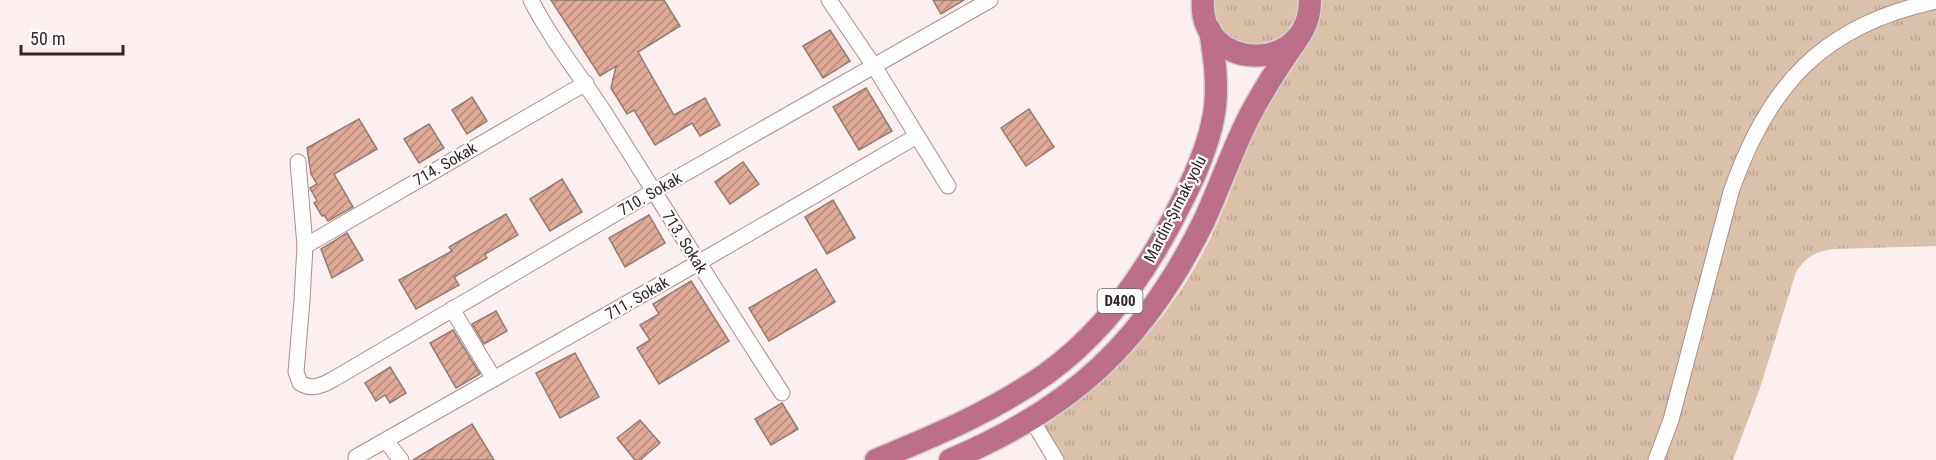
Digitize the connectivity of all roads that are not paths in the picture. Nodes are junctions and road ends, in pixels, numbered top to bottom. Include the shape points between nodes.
1 (531, 0) edge
2 (829, 0) edge
3 (990, 0) edge
4 (1203, 0) edge
5 (1310, 0) edge
6 (1936, 1) edge
7 (1210, 30) junction
8 (1301, 33) junction
9 (874, 66) junction
10 (586, 83) junction
11 (917, 136) junction
12 (298, 162) dead end
13 (948, 186) dead end
14 (654, 191) junction
15 (304, 246) junction
16 (698, 263) junction
17 (452, 309) junction
18 (494, 379) junction
19 (782, 393) dead end
20 (1032, 420) junction
21 (386, 441) junction
22 (356, 457) dead end
23 (401, 460) edge
24 (876, 460) edge
25 (950, 460) edge
26 (1056, 460) edge
27 (1656, 460) edge

1 - 10 street, 713. Sokak
2 - 9 street
3 - 9 street, 710. Sokak
4 - 7 highway, Mardin-Şırnak yolu
5 - 8 highway
6 - 27 street via 1889,13 1830,44 1785,85 1769,109 1731,192 1671,420
7 - 8 highway via 1229,49 1254,57 1281,51
7 - 24 highway, Mardin-Şırnak yolu / D400 via 1217,87 1209,135 1190,186 1138,278 1071,354 1047,373 963,424
8 - 20 highway via 1247,120 1221,186 1177,272 1135,332 1090,378
9 - 11 street
9 - 14 street, 710. Sokak
10 - 14 street, 713. Sokak
10 - 15 street, 714. Sokak
11 - 13 street
11 - 16 street, 711. Sokak
12 - 15 street
14 - 16 street, 713. Sokak
14 - 17 street, 710. Sokak
15 - 17 street, 710. Sokak via 296,372 300,383 321,386
16 - 18 street, 711. Sokak
16 - 19 street, 713. Sokak
17 - 18 street
18 - 21 street, 711. Sokak
20 - 25 highway
20 - 26 street
21 - 22 street, 711. Sokak
21 - 23 street

